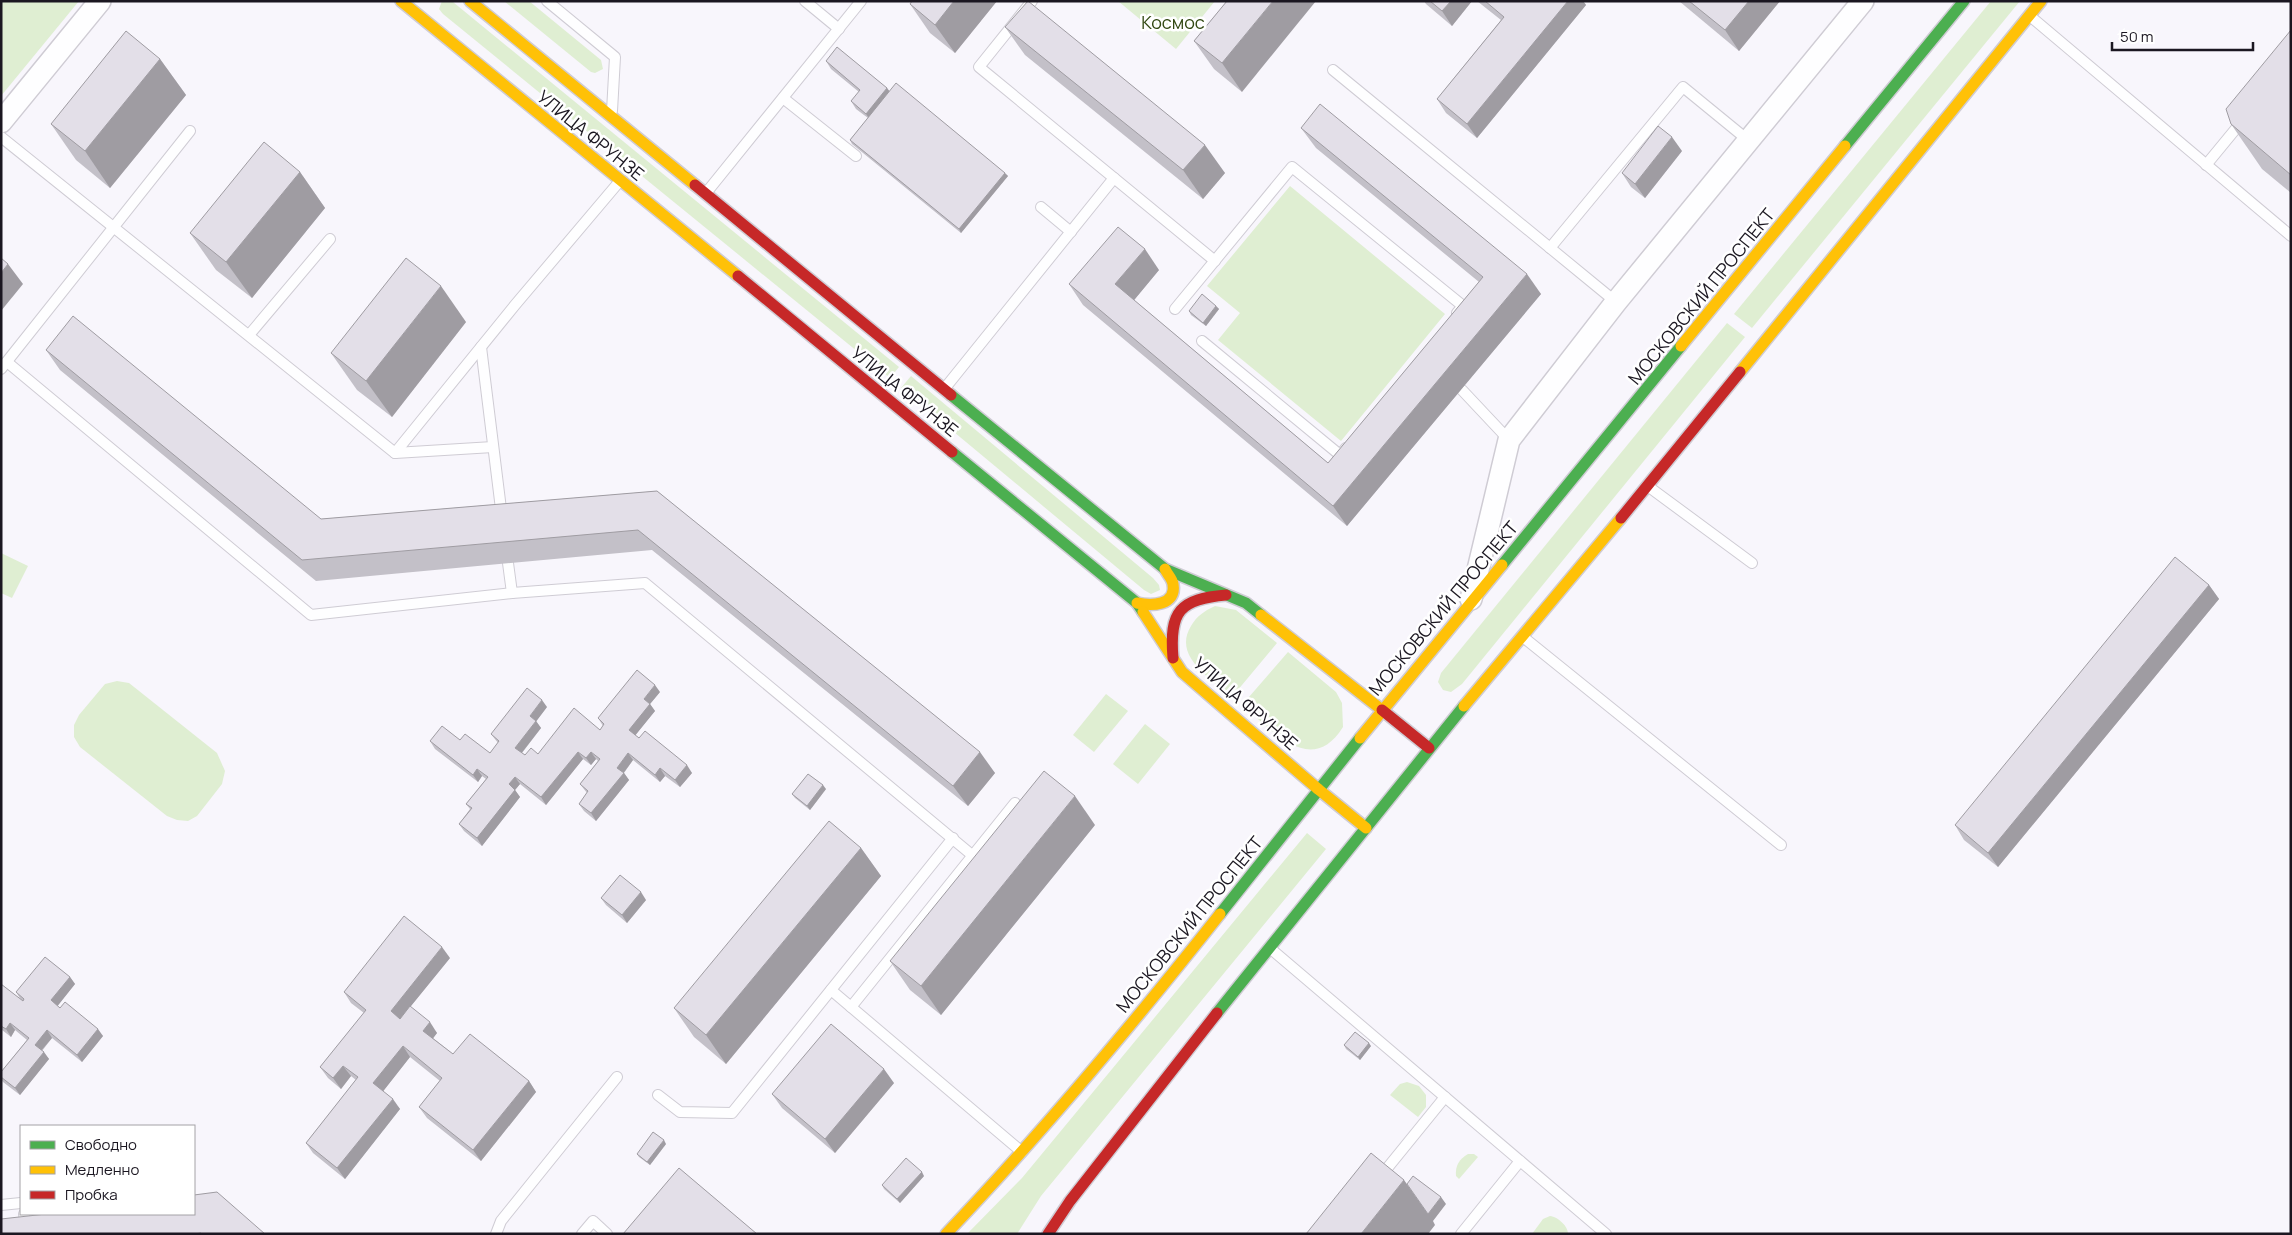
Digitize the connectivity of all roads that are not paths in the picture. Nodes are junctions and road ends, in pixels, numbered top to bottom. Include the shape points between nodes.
1 (100, 1) edge
2 (400, 1) edge
3 (423, 1) edge
4 (470, 1) edge
5 (547, 1) edge
6 (805, 1) edge
7 (862, 1) edge
8 (1032, 1) edge
9 (1863, 1) edge
10 (1964, 1) edge
11 (2041, 1) edge
12 (2029, 15) junction
13 (424, 21) junction
14 (839, 29) junction
15 (1333, 70) dead end
16 (783, 98) junction
17 (2248, 115) edge
18 (612, 118) junction
19 (1, 122) edge
20 (190, 131) dead end
21 (1, 137) edge
22 (1749, 141) junction
23 (856, 156) dead end
24 (2206, 165) junction
25 (1114, 178) junction
26 (620, 181) junction
27 (705, 194) junction
28 (1041, 207) dead end
29 (114, 227) junction
30 (1071, 232) junction
31 (2291, 236) edge
32 (330, 239) dead end
33 (1550, 248) junction
34 (1215, 261) junction
35 (1616, 302) junction
36 (1176, 309) dead end
37 (1451, 320) edge
38 (249, 335) junction
39 (1202, 341) dead end
40 (481, 347) junction
41 (4, 366) edge
42 (944, 389) junction
43 (1462, 390) dead end
44 (1352, 440) edge
45 (1510, 440) junction
46 (493, 447) junction
47 (396, 453) junction
48 (1648, 486) junction
49 (503, 526) edge
50 (508, 563) edge
51 (1752, 564) dead end
52 (1165, 569) junction
53 (512, 593) junction
54 (1226, 595) junction
55 (1137, 603) junction
56 (1470, 604) junction
57 (1524, 637) junction
58 (1173, 658) junction
59 (1382, 710) junction
60 (1429, 748) junction
61 (1318, 789) junction
62 (1015, 803) edge
63 (1366, 828) junction
64 (953, 838) junction
65 (1781, 845) dead end
66 (972, 855) junction
67 (1270, 948) junction
68 (831, 990) junction
69 (851, 1007) junction
70 (616, 1077) dead end
71 (658, 1096) dead end
72 (1445, 1097) junction
73 (1023, 1153) junction
74 (1520, 1161) junction
75 (1371, 1188) edge
76 (20, 1203) edge
77 (1, 1205) edge
78 (24, 1215) edge
79 (1599, 1232) edge
80 (26, 1234) edge
81 (496, 1234) edge
82 (582, 1234) edge
83 (607, 1234) edge
84 (946, 1234) edge
85 (1048, 1234) edge
86 (1461, 1234) edge

1 - 19 street
2 - 13 main road, УЛИЦА ФРУНЗЕ
3 - 13 main road
4 - 18 main road, УЛИЦА ФРУНЗЕ
5 - 18 lane via 615,57
6 - 14 lane
7 - 14 lane
8 - 25 lane via 979,67
9 - 22 street
10 - 56 main road, МОСКОВСКИЙ ПРОСПЕКТ
11 - 12 main road
12 - 24 lane
12 - 48 main road
13 - 26 main road, УЛИЦА ФРУНЗЕ
14 - 16 lane
15 - 33 lane
16 - 23 lane
16 - 27 lane
17 - 24 lane
18 - 27 main road, УЛИЦА ФРУНЗЕ
20 - 29 lane
21 - 29 lane
22 - 33 lane via 1683,87
22 - 35 street
24 - 31 lane
25 - 30 lane
25 - 34 lane
26 - 40 lane
26 - 55 main road, УЛИЦА ФРУНЗЕ
27 - 42 main road, УЛИЦА ФРУНЗЕ
28 - 30 lane
29 - 38 lane
29 - 41 lane
30 - 42 lane
32 - 38 lane
33 - 35 lane
34 - 36 lane
34 - 37 lane via 1292,167 1463,306
35 - 45 street
38 - 47 lane
39 - 44 lane via 1340,455
40 - 46 lane
40 - 47 lane
41 - 53 lane via 311,614
42 - 52 main road, УЛИЦА ФРУНЗЕ
43 - 45 lane
45 - 56 street
46 - 47 lane
46 - 49 lane
48 - 51 lane
48 - 57 main road
50 - 53 lane
52 - 54 main road, УЛИЦА ФРУНЗЕ
52 - 55 main road via 1173,583 1169,599 1151,607
53 - 64 lane via 645,583
54 - 58 main road via 1195,599 1179,614 1171,632
54 - 59 main road, УЛИЦА ФРУНЗЕ via 1246,603
55 - 58 main road, УЛИЦА ФРУНЗЕ
56 - 59 main road, МОСКОВСКИЙ ПРОСПЕКТ
57 - 60 main road
57 - 65 lane
58 - 61 main road, УЛИЦА ФРУНЗЕ via 1182,672
59 - 60 main road, УЛИЦА ФРУНЗЕ
59 - 61 main road, МОСКОВСКИЙ ПРОСПЕКТ
60 - 63 main road
61 - 63 main road, УЛИЦА ФРУНЗЕ
61 - 73 main road, МОСКОВСКИЙ ПРОСПЕКТ via 1232,901
62 - 66 lane
63 - 67 main road
64 - 66 lane
64 - 68 lane
66 - 69 lane
67 - 72 lane
67 - 85 main road via 1146,1103
68 - 69 lane
68 - 71 lane via 732,1113 680,1112
69 - 73 lane
70 - 81 lane via 501,1221
72 - 74 lane
72 - 75 lane
73 - 84 main road, МОСКОВСКИЙ ПРОСПЕКТ
74 - 79 lane
74 - 86 lane
76 - 77 lane
78 - 80 lane
82 - 83 lane via 593,1221

